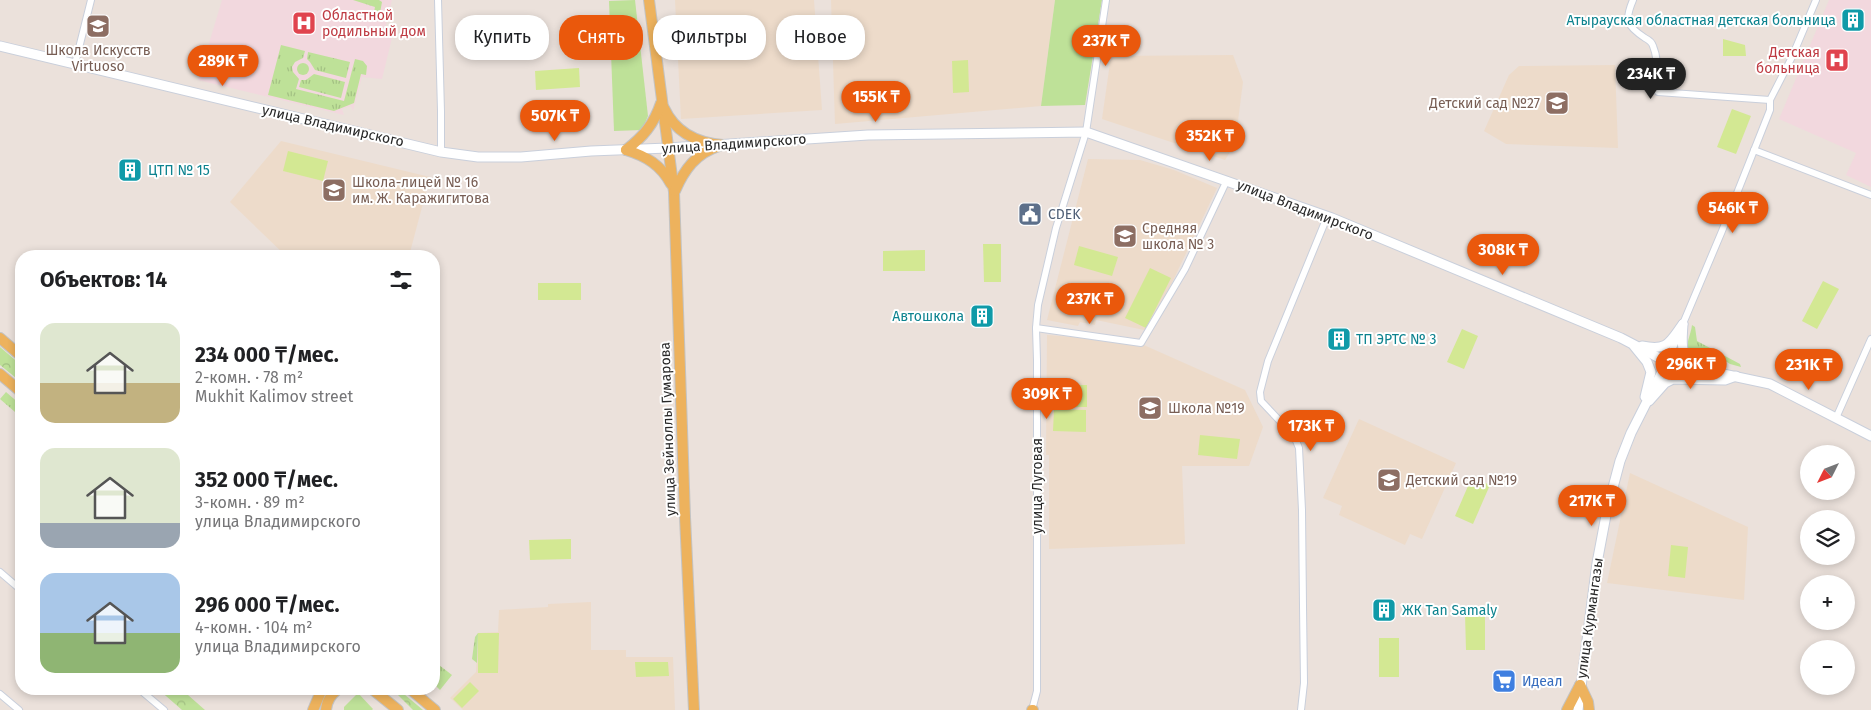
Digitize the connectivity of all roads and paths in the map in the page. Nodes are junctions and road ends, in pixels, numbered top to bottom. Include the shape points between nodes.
1 (91, 0) edge
2 (438, 0) edge
3 (649, 0) edge
4 (1106, 0) edge
5 (1633, 0) edge
6 (1816, 0) edge
7 (0, 46) edge
8 (75, 64) junction
9 (1770, 100) junction
10 (662, 102) junction
11 (1086, 132) junction
12 (723, 145) junction
13 (668, 148) junction
14 (626, 150) junction
15 (1754, 150) junction
16 (441, 152) junction
17 (1227, 180) junction
18 (674, 192) junction
19 (1871, 195) edge
20 (1327, 216) junction
21 (1684, 324) junction
22 (1036, 328) junction
23 (0, 338) edge
24 (1871, 339) edge
25 (1632, 343) junction
26 (15, 351) edge
27 (1667, 362) junction
28 (0, 374) edge
29 (1736, 376) junction
30 (15, 385) edge
31 (1644, 405) junction
32 (1836, 418) junction
33 (1871, 436) edge
34 (0, 572) edge
35 (15, 585) edge
36 (1580, 685) junction
37 (0, 694) edge
38 (146, 695) edge
39 (319, 695) edge
40 (331, 695) edge
41 (379, 695) edge
42 (388, 695) edge
43 (417, 695) edge
44 (19, 710) edge
45 (164, 710) edge
46 (313, 710) edge
47 (326, 710) edge
48 (398, 710) edge
49 (402, 710) edge
50 (435, 710) edge
51 (694, 710) edge
52 (1032, 710) edge
53 (1301, 710) edge
54 (1567, 710) edge
55 (1578, 710) edge
56 (1589, 710) edge

1 - 8 street
2 - 16 street
3 - 10 main road, улица Зейноллы Гумарова
4 - 11 street, улица Луговая
5 - 9 street via 1627,14 1628,22 1652,43 1657,56 1658,92
6 - 9 street, улица Курмангазы
7 - 8 street, улица Владимирского
8 - 16 street, улица Владимирского
9 - 15 street, улица Курмангазы via 1770,110
10 - 12 main road via 670,119 684,132 702,142
10 - 13 main road, улица Зейноллы Гумарова
10 - 14 main road via 649,128
11 - 12 street, улица Владимирского via 868,135
11 - 17 street, улица Владимирского
11 - 22 street, улица Луговая via 1056,228 1038,305
12 - 13 street, улица Владимирского
12 - 18 main road via 692,161
13 - 14 street, улица Владимирского
13 - 18 main road, улица Зейноллы Гумарова
14 - 16 street, улица Владимирского via 478,157
14 - 18 main road via 642,154 655,163
15 - 19 street
15 - 21 street, улица Курмангазы
17 - 20 street, улица Владимирского
17 - 22 street via 1184,269 1141,343
18 - 51 main road, улица Зейноллы Гумарова
20 - 25 street, улица Владимирского
20 - 53 street via 1268,361 1260,392 1262,401 1294,436 1300,448 1304,683
21 - 25 street via 1667,345 1656,348
21 - 27 street, улица Курмангазы
21 - 29 street via 1684,354 1691,362 1727,370
22 - 52 street, улица Луговая via 1037,691
23 - 26 main road
24 - 32 street
25 - 27 street, улица Владимирского
25 - 31 street via 1651,372
27 - 29 street, улица Владимирского
27 - 31 street, улица Курмангазы
28 - 30 main road
29 - 31 street via 1725,380 1674,379 1665,383
29 - 32 street, улица Владимирского via 1770,384
31 - 36 street, улица Курмангазы via 1620,461 1607,510
32 - 33 street, улица Владимирского
34 - 35 street
36 - 54 main road
36 - 55 street, улица Курмангазы
36 - 56 main road
37 - 44 street
38 - 45 street
39 - 46 main road
40 - 47 main road
41 - 48 main road
42 - 49 main road
43 - 50 main road

